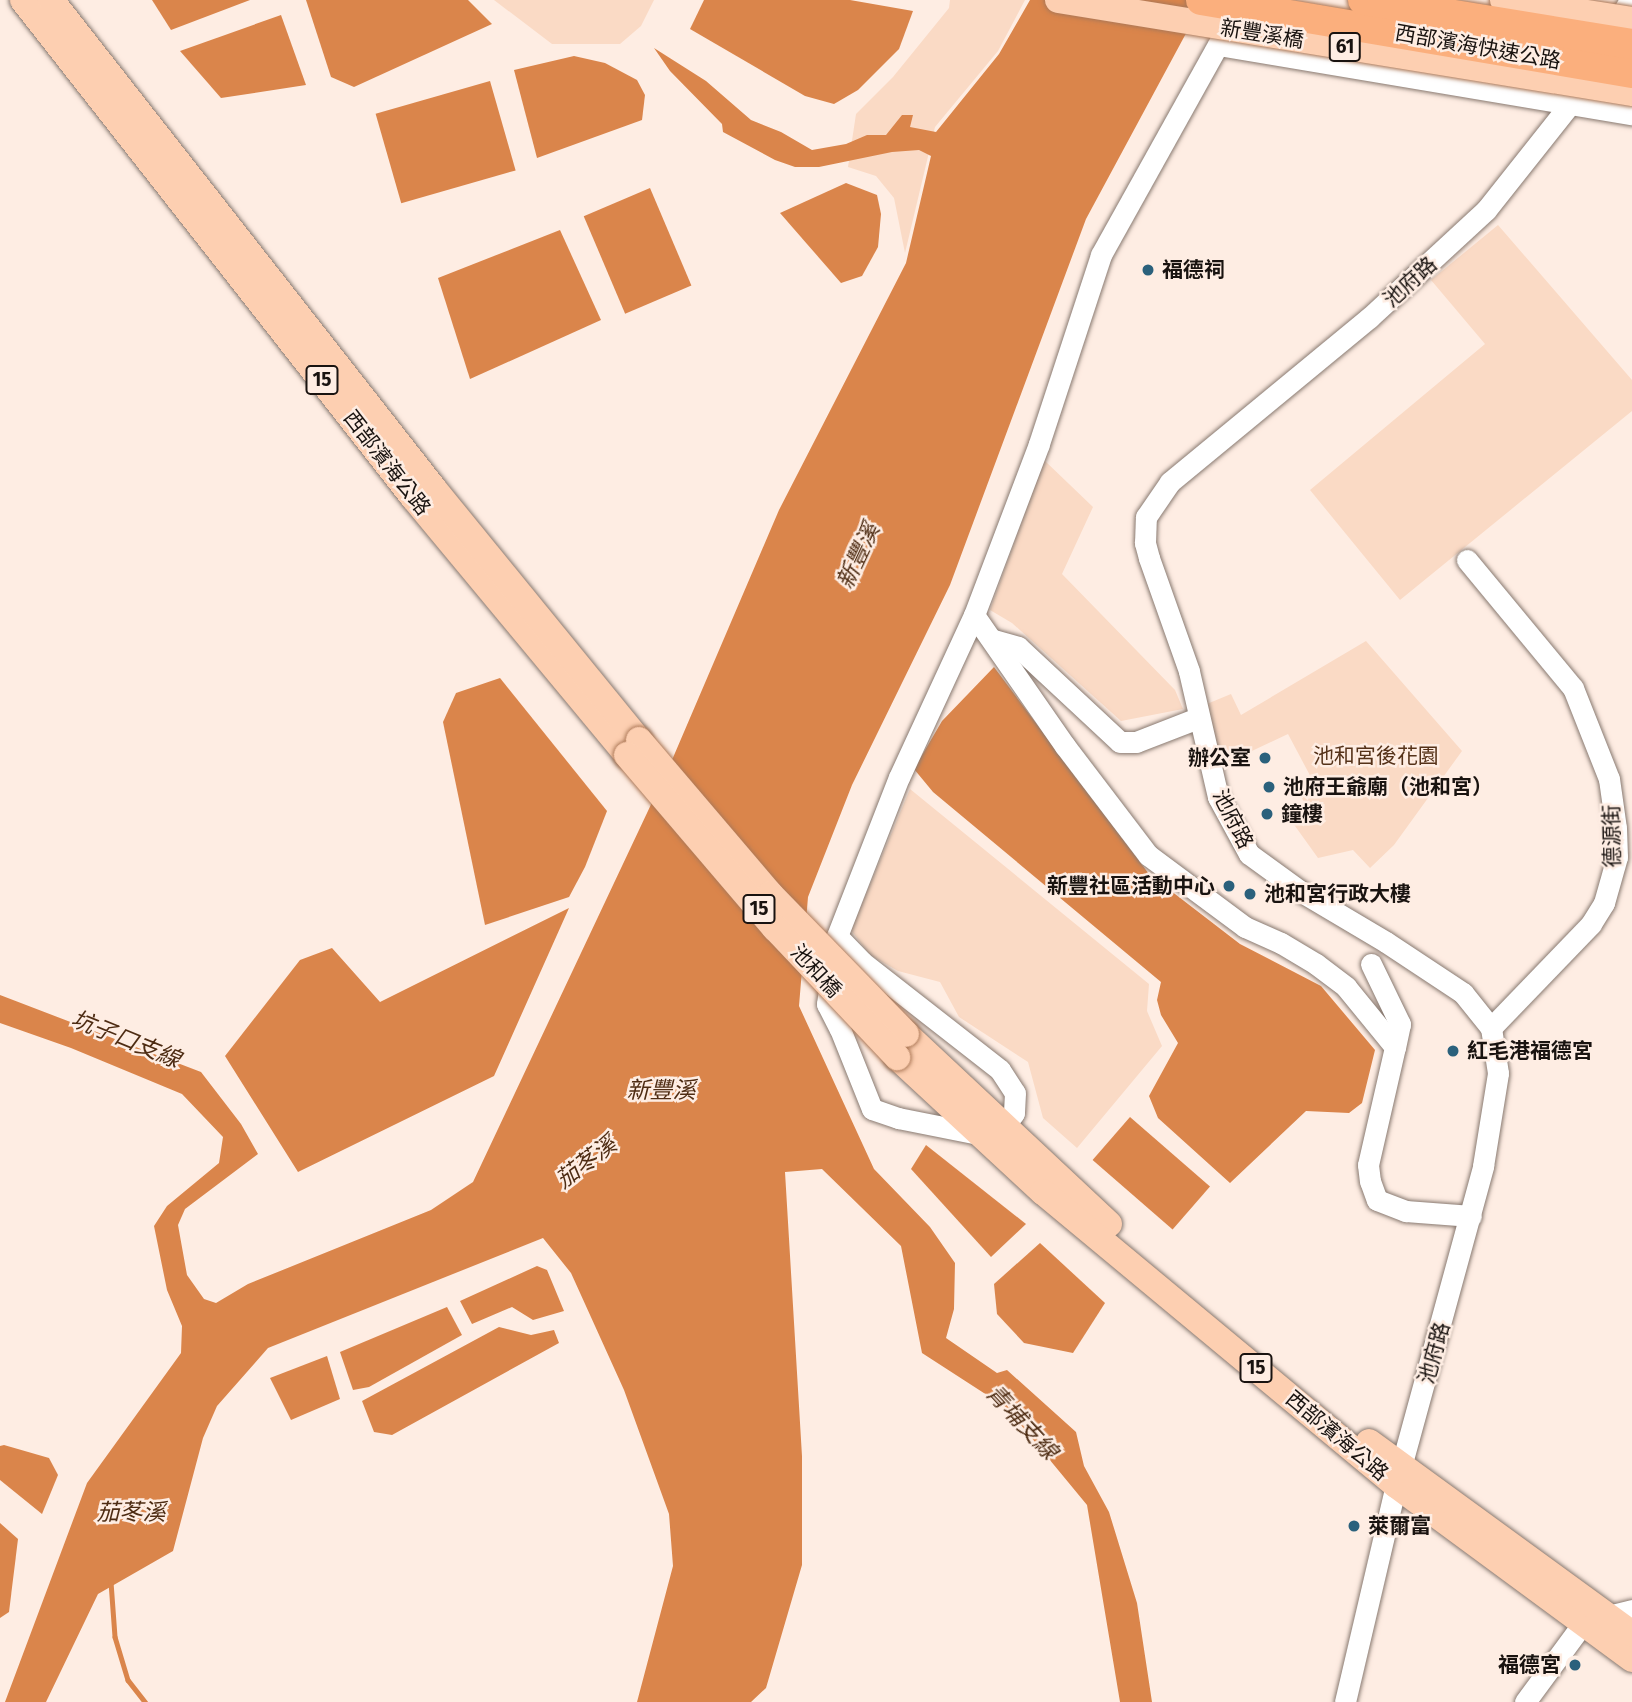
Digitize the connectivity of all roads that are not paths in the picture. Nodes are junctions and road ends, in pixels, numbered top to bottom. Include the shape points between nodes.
1 (23, 0) edge
2 (51, 0) edge
3 (1058, 0) edge
4 (1201, 0) edge
5 (1243, 0) edge
6 (1318, 0) edge
7 (1363, 0) edge
8 (1503, 0) edge
9 (1630, 0) edge
10 (1632, 20) edge
11 (1632, 44) edge
12 (1218, 45) junction
13 (1306, 61) junction
14 (1632, 72) edge
15 (1632, 93) edge
16 (1570, 104) junction
17 (1632, 114) edge
18 (1467, 560) dead end
19 (974, 615) junction
20 (994, 640) junction
21 (1198, 718) junction
22 (633, 748) junction
23 (837, 936) junction
24 (1386, 942) junction
25 (862, 962) junction
26 (1371, 964) junction
27 (831, 978) junction
28 (1346, 987) junction
29 (1491, 1028) junction
30 (902, 1045) joint
31 (1395, 1047) junction
32 (993, 1131) junction
33 (1471, 1216) junction
34 (1399, 1475) junction
35 (1632, 1600) edge
36 (1608, 1616) edge
37 (1632, 1634) edge
38 (1632, 1659) edge
39 (1345, 1702) edge
40 (1525, 1702) edge

1 - 22 main road, 西部濱海公路 / 15 via 413,497
2 - 22 main road, 西部濱海公路 / 15
3 - 15 main road, 新豐溪橋 / 61, bridge
4 - 14 highway, 西部濱海快速公路 / 61, bridge
5 - 12 street
6 - 13 street
7 - 11 highway, 西部濱海快速公路 / 61, bridge
8 - 10 main road, bridge
9 - 16 street, 池府路
12 - 13 street
12 - 19 street via 1101,255 1039,444
13 - 16 street
16 - 17 street
16 - 21 street, 池府路 via 1486,210 1453,243 1170,482 1154,502 1146,517 1145,543 1189,671
18 - 29 street, 德源街 via 1573,688 1609,779 1616,828 1617,857 1604,903 1591,924
19 - 20 street
19 - 23 street via 899,777
20 - 21 street via 1018,647 1120,741 1136,742
20 - 28 street via 1065,746 1148,855 1245,928 1281,943
21 - 24 street, 池府路 via 1219,797 1249,854 1300,891
22 - 30 main road, 池和橋 / 15, bridge via 770,894
23 - 25 street
23 - 27 street
24 - 26 street
24 - 29 street, 池府路 via 1463,993
25 - 27 street
25 - 32 street via 1000,1070 1015,1093 1014,1113
26 - 28 street
26 - 31 street via 1400,1024
27 - 32 street via 827,1004 872,1109 898,1118
28 - 31 street
29 - 33 street, 池府路 via 1498,1073
30 - 32 main road, 西部濱海公路 / 15
31 - 33 street via 1368,1165 1377,1200 1393,1208
32 - 34 main road, 西部濱海公路 / 15 via 1043,1192
33 - 34 street, 池府路
34 - 36 main road, 西部濱海公路 / 15
34 - 39 street, 池府路
35 - 36 street
36 - 37 main road, 西部濱海公路 / 15
36 - 38 main road, 西部濱海公路 / 15
36 - 40 street

